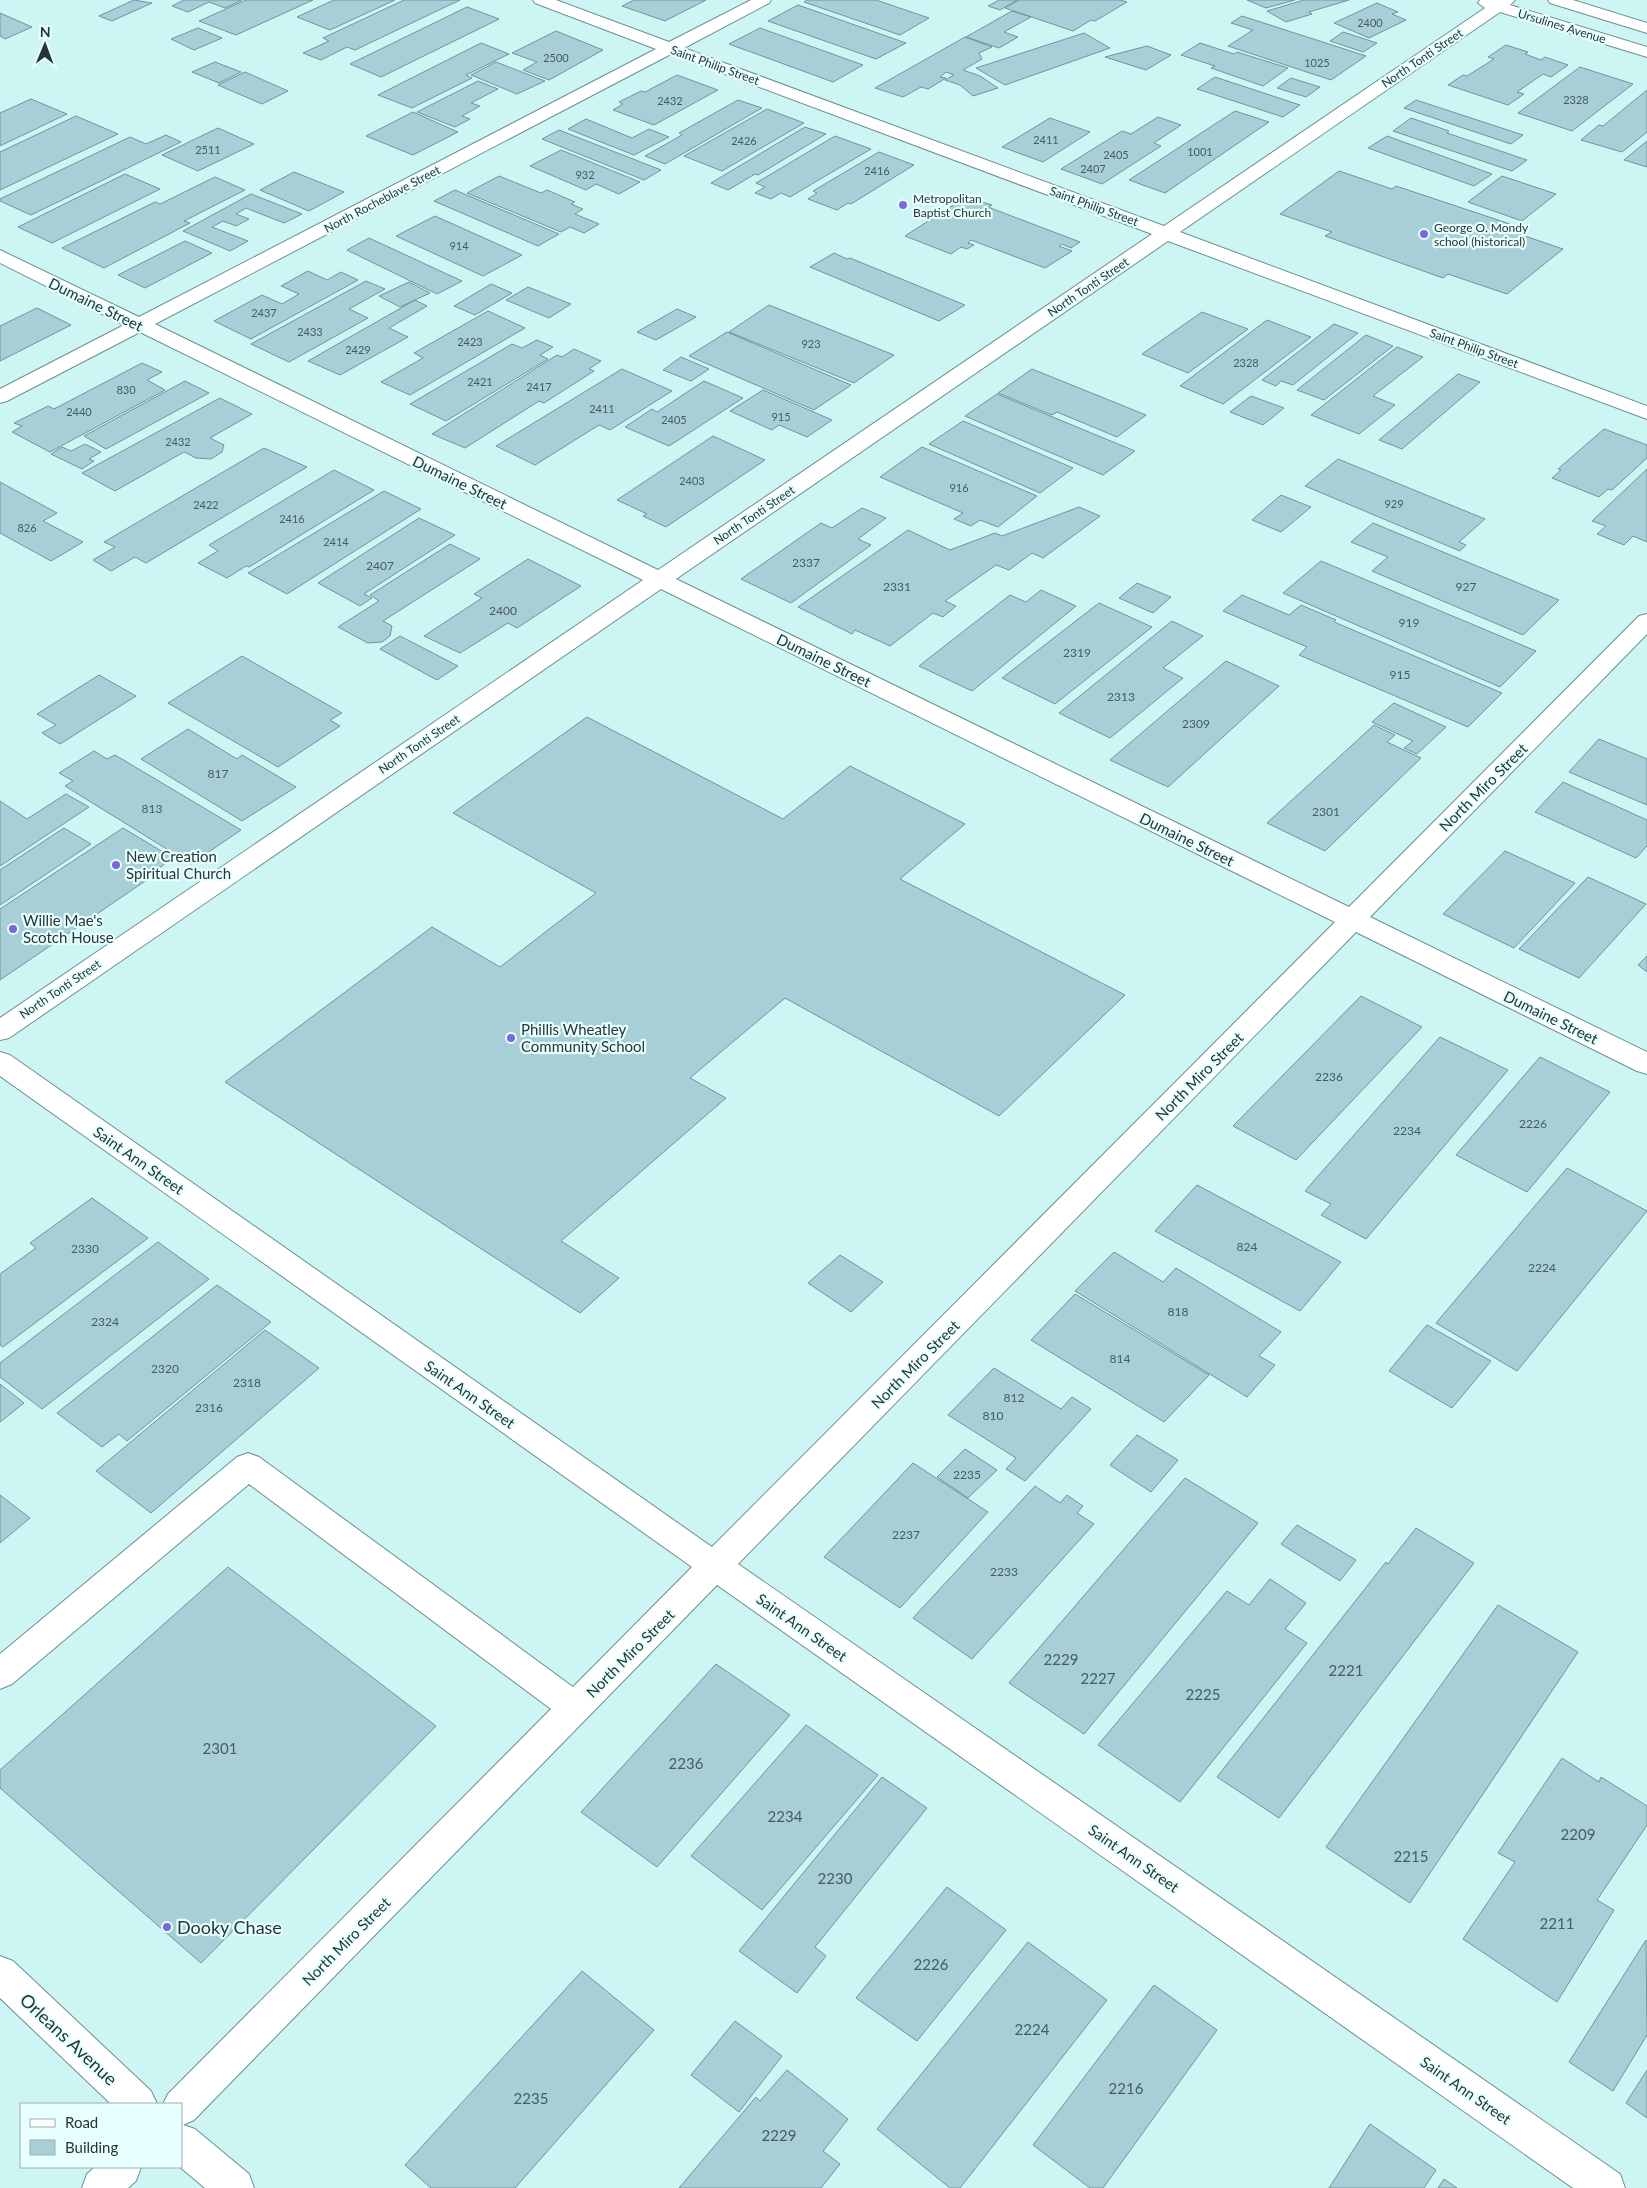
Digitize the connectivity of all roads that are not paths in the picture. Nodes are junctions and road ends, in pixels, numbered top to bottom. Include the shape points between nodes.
1 (541, 0) edge
2 (763, 0) edge
3 (1477, 0) edge
4 (1556, 0) edge
5 (1503, 3) edge
6 (1647, 28) edge
7 (670, 48) junction
8 (1647, 52) edge
9 (1166, 233) junction
10 (0, 256) edge
11 (140, 325) junction
12 (0, 397) edge
13 (1647, 413) edge
14 (660, 580) junction
15 (1647, 621) edge
16 (1353, 920) junction
17 (0, 1031) edge
18 (0, 1062) edge
19 (1647, 1064) edge
20 (714, 1566) junction
21 (0, 1674) edge
22 (575, 1708) junction
23 (0, 1973) edge
24 (137, 2103) edge
25 (182, 2106) edge
26 (182, 2144) edge
27 (121, 2168) edge
28 (101, 2188) edge
29 (235, 2188) edge
30 (1606, 2188) edge

1 - 7 street, Saint Philip Street
2 - 7 street, North Rocheblave Street
3 - 5 street, Ursulines Avenue
4 - 6 street, Ursulines Avenue
5 - 8 street, Ursulines Avenue
5 - 9 street, North Tonti Street
7 - 9 street, Saint Philip Street
7 - 11 street, North Rocheblave Street
9 - 13 street, Saint Philip Street
9 - 14 street, North Tonti Street
10 - 11 street, Dumaine Street
11 - 12 street, North Rocheblave Street
11 - 14 street, Dumaine Street
14 - 16 street, Dumaine Street
14 - 17 street, North Tonti Street
15 - 16 street, North Miro Street
16 - 19 street, Dumaine Street
16 - 20 street, North Miro Street
18 - 20 street, Saint Ann Street
20 - 22 street, North Miro Street
20 - 30 street, Saint Ann Street
21 - 22 street via 248,1466
22 - 25 street, North Miro Street
23 - 24 street, Orleans Avenue
26 - 29 street
27 - 28 street

